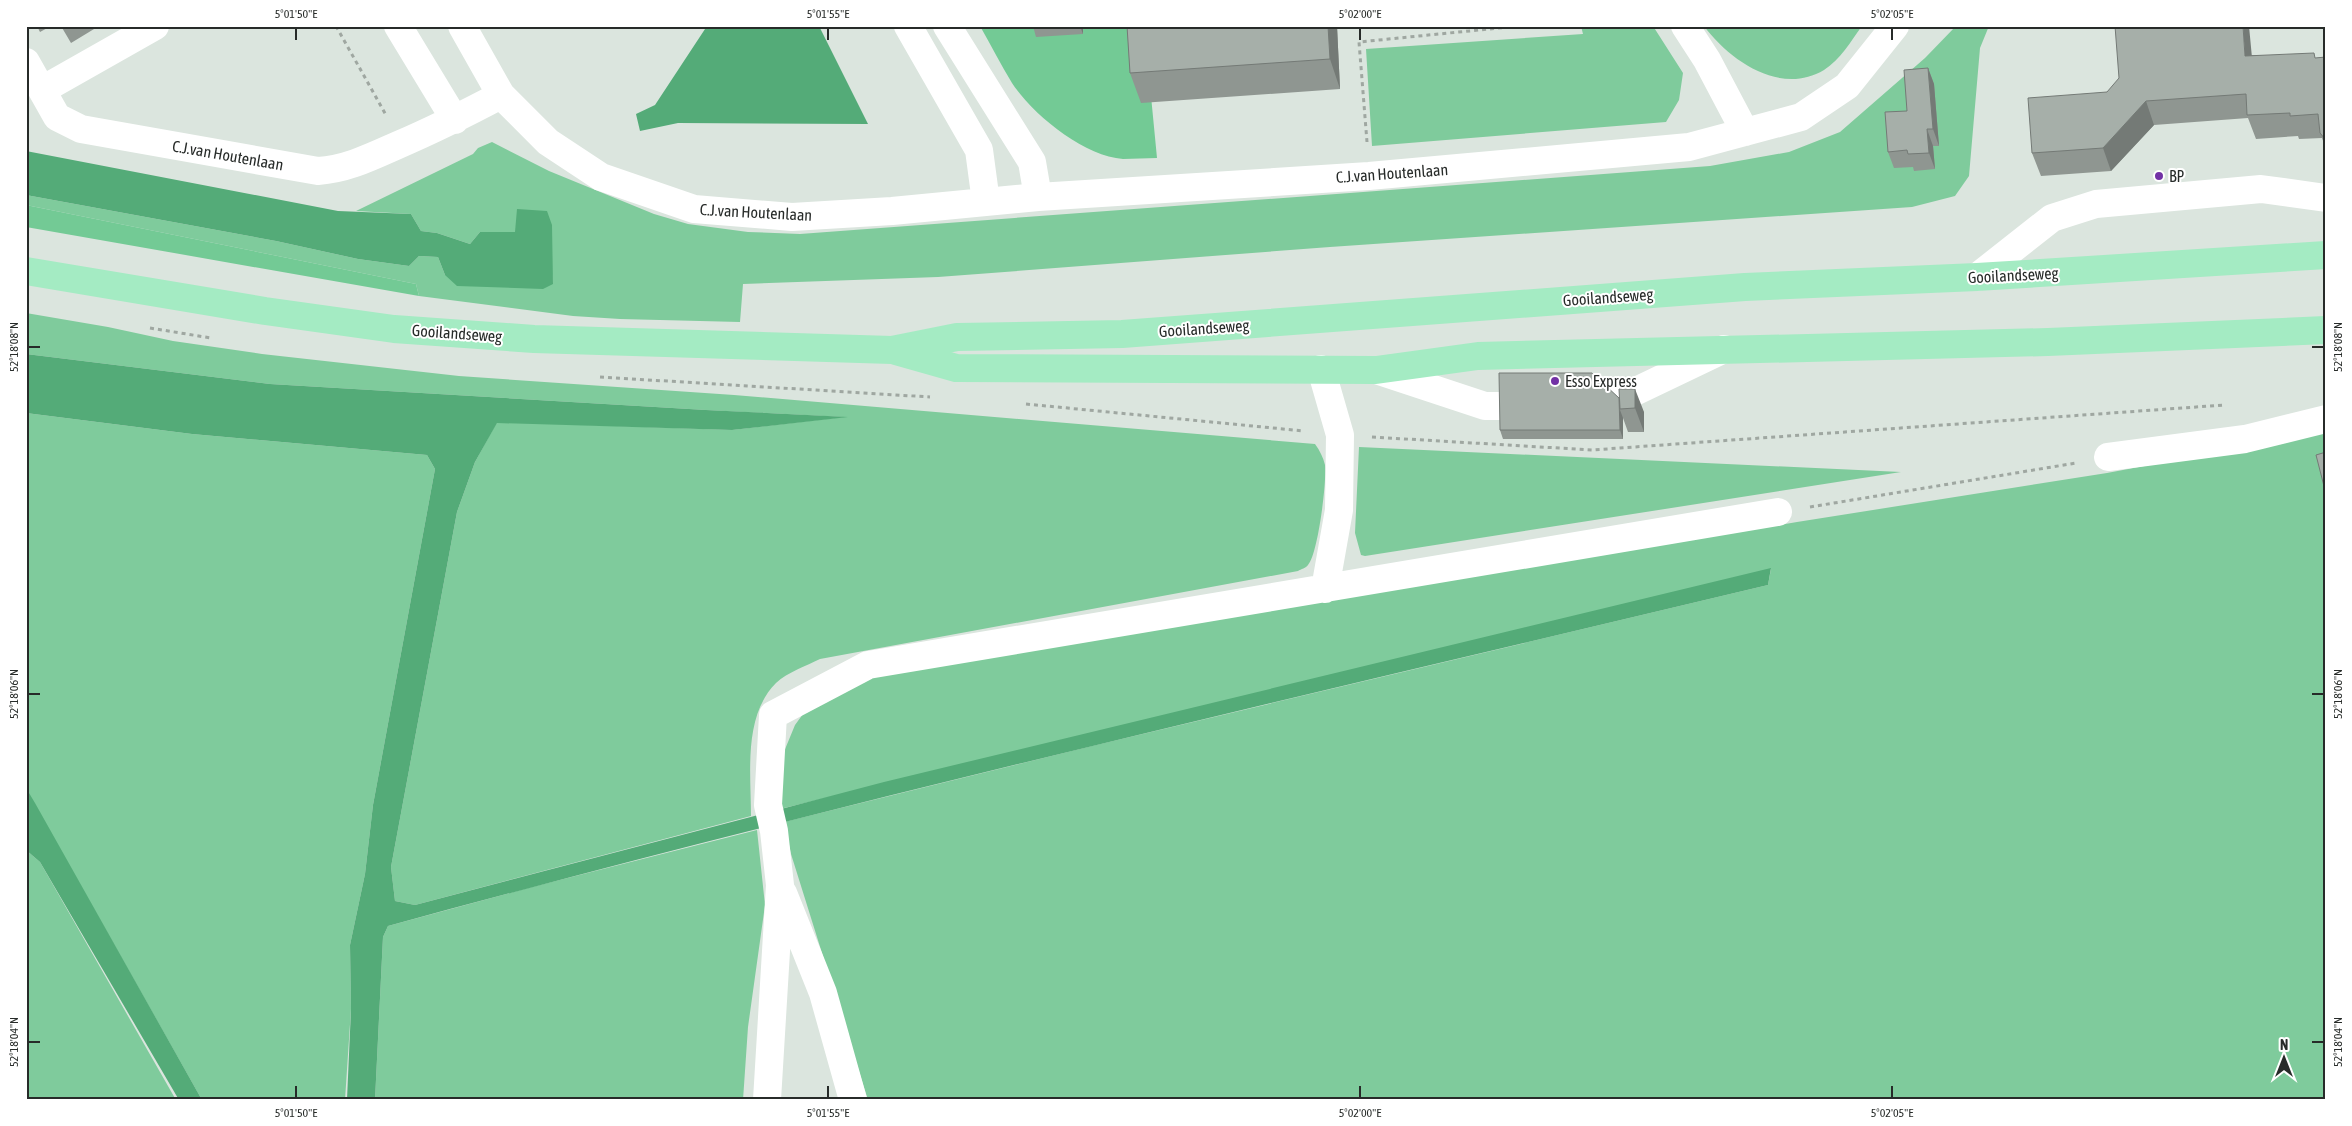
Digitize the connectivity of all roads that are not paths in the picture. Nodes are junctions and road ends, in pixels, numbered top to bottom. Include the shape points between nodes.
1 (155, 26) edge
2 (398, 26) edge
3 (462, 26) edge
4 (908, 26) edge
5 (947, 26) edge
6 (1685, 26) edge
7 (1895, 26) edge
8 (26, 62) edge
9 (42, 90) junction
10 (501, 95) junction
11 (455, 120) junction
12 (1745, 132) junction
13 (1038, 197) junction
14 (2326, 198) edge
15 (986, 202) junction
16 (2326, 255) edge
17 (26, 271) edge
18 (1977, 277) junction
19 (2326, 330) edge
20 (1724, 349) junction
21 (892, 350) junction
22 (1321, 369) junction
23 (1376, 370) junction
24 (2326, 419) edge
25 (2108, 457) road end
26 (1778, 512) road end
27 (1325, 589) junction
28 (780, 885) junction
29 (766, 1100) edge
30 (853, 1100) edge

1 - 9 street
2 - 11 street
3 - 10 street, C.J.van Houtenlaan
4 - 15 street via 979,150
5 - 13 street via 1032,162
6 - 12 street
7 - 12 street, C.J.van Houtenlaan via 1848,86 1801,117
8 - 9 street, C.J.van Houtenlaan
9 - 11 street, C.J.van Houtenlaan via 57,117 81,129 318,171 337,170
10 - 11 street, C.J.van Houtenlaan
10 - 15 street, C.J.van Houtenlaan via 548,142 601,177 694,209 792,217
12 - 13 street, C.J.van Houtenlaan via 1689,147 1369,176
13 - 15 street, C.J.van Houtenlaan
14 - 18 street via 2261,189 2096,204 2052,218
16 - 18 main road, Gooilandseweg
17 - 21 main road, Gooilandseweg via 394,329 534,339
18 - 21 main road, Gooilandseweg via 1745,287 1122,334 957,337
19 - 20 main road, Gooilandseweg via 2048,342
20 - 23 main road, Gooilandseweg via 1478,356
20 - 23 street via 1606,405 1485,406
21 - 22 main road, Gooilandseweg via 956,368
22 - 23 main road, Gooilandseweg
22 - 27 street via 1340,435 1339,510
24 - 25 street via 2245,439
26 - 27 street
27 - 28 street via 868,665 772,715 771,818
28 - 29 street
28 - 30 street via 823,994

